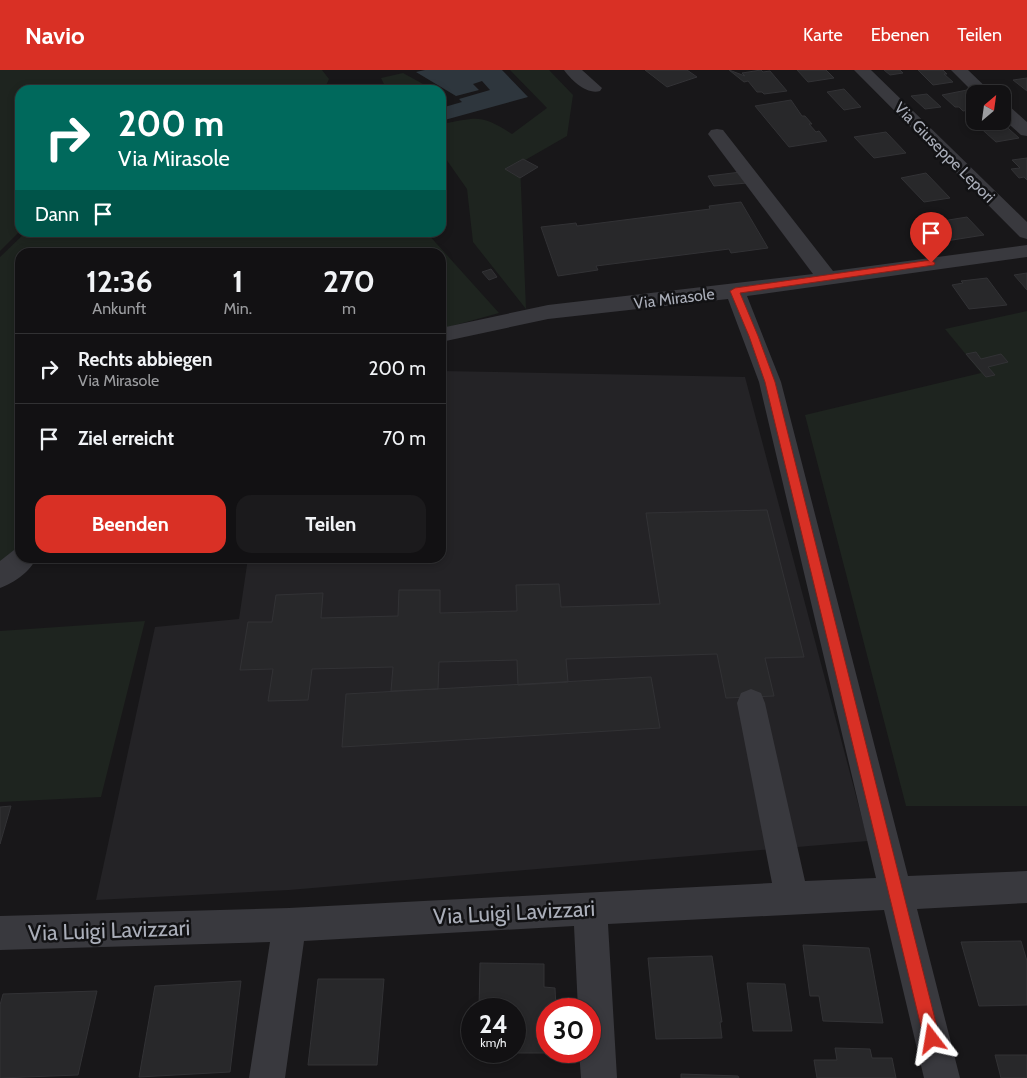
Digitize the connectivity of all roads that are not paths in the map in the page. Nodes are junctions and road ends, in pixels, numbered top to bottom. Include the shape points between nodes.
1 (572, 70) edge
2 (862, 70) edge
3 (959, 70) edge
4 (975, 85) edge
5 (594, 88) dead end
6 (1027, 106) edge
7 (1011, 108) edge
8 (1011, 116) edge
9 (1027, 131) edge
10 (717, 134) dead end
11 (1027, 233) edge
12 (1027, 251) edge
13 (828, 278) junction
14 (735, 291) junction
15 (446, 334) edge
16 (17, 563) edge
17 (0, 577) edge
18 (751, 703) dead end
19 (1027, 887) edge
20 (896, 893) junction
21 (792, 898) junction
22 (590, 908) junction
23 (289, 925) junction
24 (0, 933) edge
25 (267, 1078) edge
26 (599, 1078) edge
27 (942, 1078) edge

1 - 5 street
2 - 11 street, Via Giuseppe Lepori
3 - 4 street
6 - 7 street
8 - 9 street
10 - 13 street
12 - 13 street, Via Mirasole
13 - 14 street, Via Mirasole
14 - 15 street, Via Mirasole via 548,312
14 - 20 street via 770,382
16 - 17 street
18 - 21 street
19 - 20 street, Via Luigi Lavizzari
20 - 21 street, Via Luigi Lavizzari
20 - 27 street
21 - 22 street, Via Luigi Lavizzari
22 - 23 street, Via Luigi Lavizzari
22 - 26 street
23 - 24 street, Via Luigi Lavizzari
23 - 25 street

